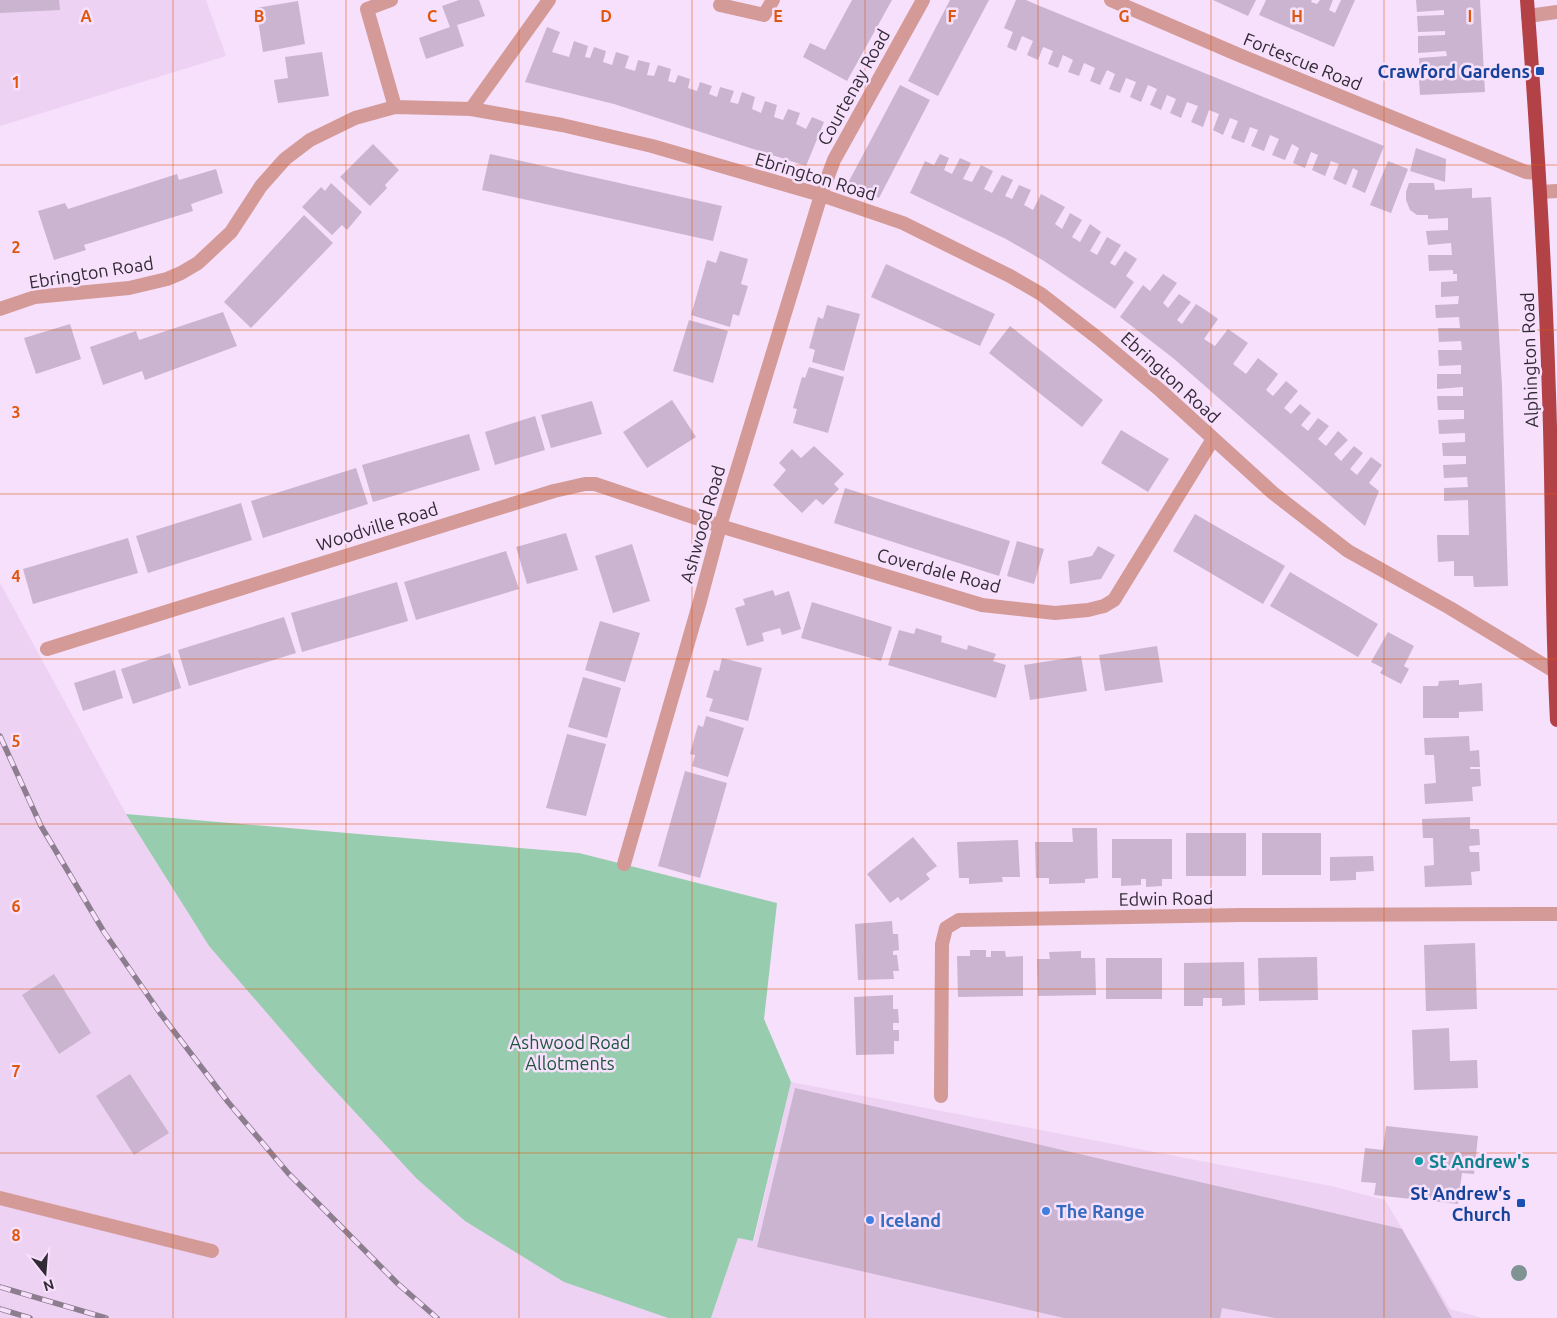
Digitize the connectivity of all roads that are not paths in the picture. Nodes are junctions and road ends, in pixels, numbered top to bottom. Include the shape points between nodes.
1 (391, 0) edge
2 (549, 0) edge
3 (773, 0) edge
4 (923, 0) edge
5 (1111, 0) edge
6 (1527, 0) edge
7 (720, 6) dead end
8 (1557, 12) edge
9 (1528, 16) junction
10 (395, 107) junction
11 (471, 109) junction
12 (1538, 173) junction
13 (1557, 191) edge
14 (1540, 192) junction
15 (821, 195) junction
16 (0, 309) edge
17 (1212, 439) junction
18 (720, 526) junction
19 (47, 649) dead end
20 (1554, 671) junction
21 (1557, 720) edge
22 (624, 864) dead end
23 (1557, 914) edge
24 (941, 1096) dead end
25 (0, 1198) edge
26 (212, 1252) dead end

1 - 10 street via 367,9
2 - 11 street
3 - 7 street via 764,16
4 - 15 street, Courtenay Road via 834,160
5 - 12 street, Fortescue Road via 1526,172
6 - 9 highway, Alphington Road
8 - 9 street
9 - 12 highway, Alphington Road
10 - 11 street, Ebrington Road
10 - 16 street, Ebrington Road via 355,118 310,140 285,159 261,186 231,232 198,264 181,273 129,288 36,297
11 - 15 street, Ebrington Road via 562,125 652,146
12 - 14 highway, Alphington Road
13 - 14 street
14 - 20 highway, Alphington Road via 1549,398
15 - 17 street, Ebrington Road via 904,223 1041,294 1113,350
15 - 18 street, Ashwood Road
17 - 18 street, Coverdale Road via 1114,600 1088,610 1055,613 982,605
17 - 20 street, Ebrington Road via 1273,493 1348,551
18 - 19 street, Woodville Road via 595,484 585,484
18 - 22 street, Ashwood Road
20 - 21 highway, Alphington Road
23 - 24 street, Edwin Road via 959,920 946,928 942,944
25 - 26 street

